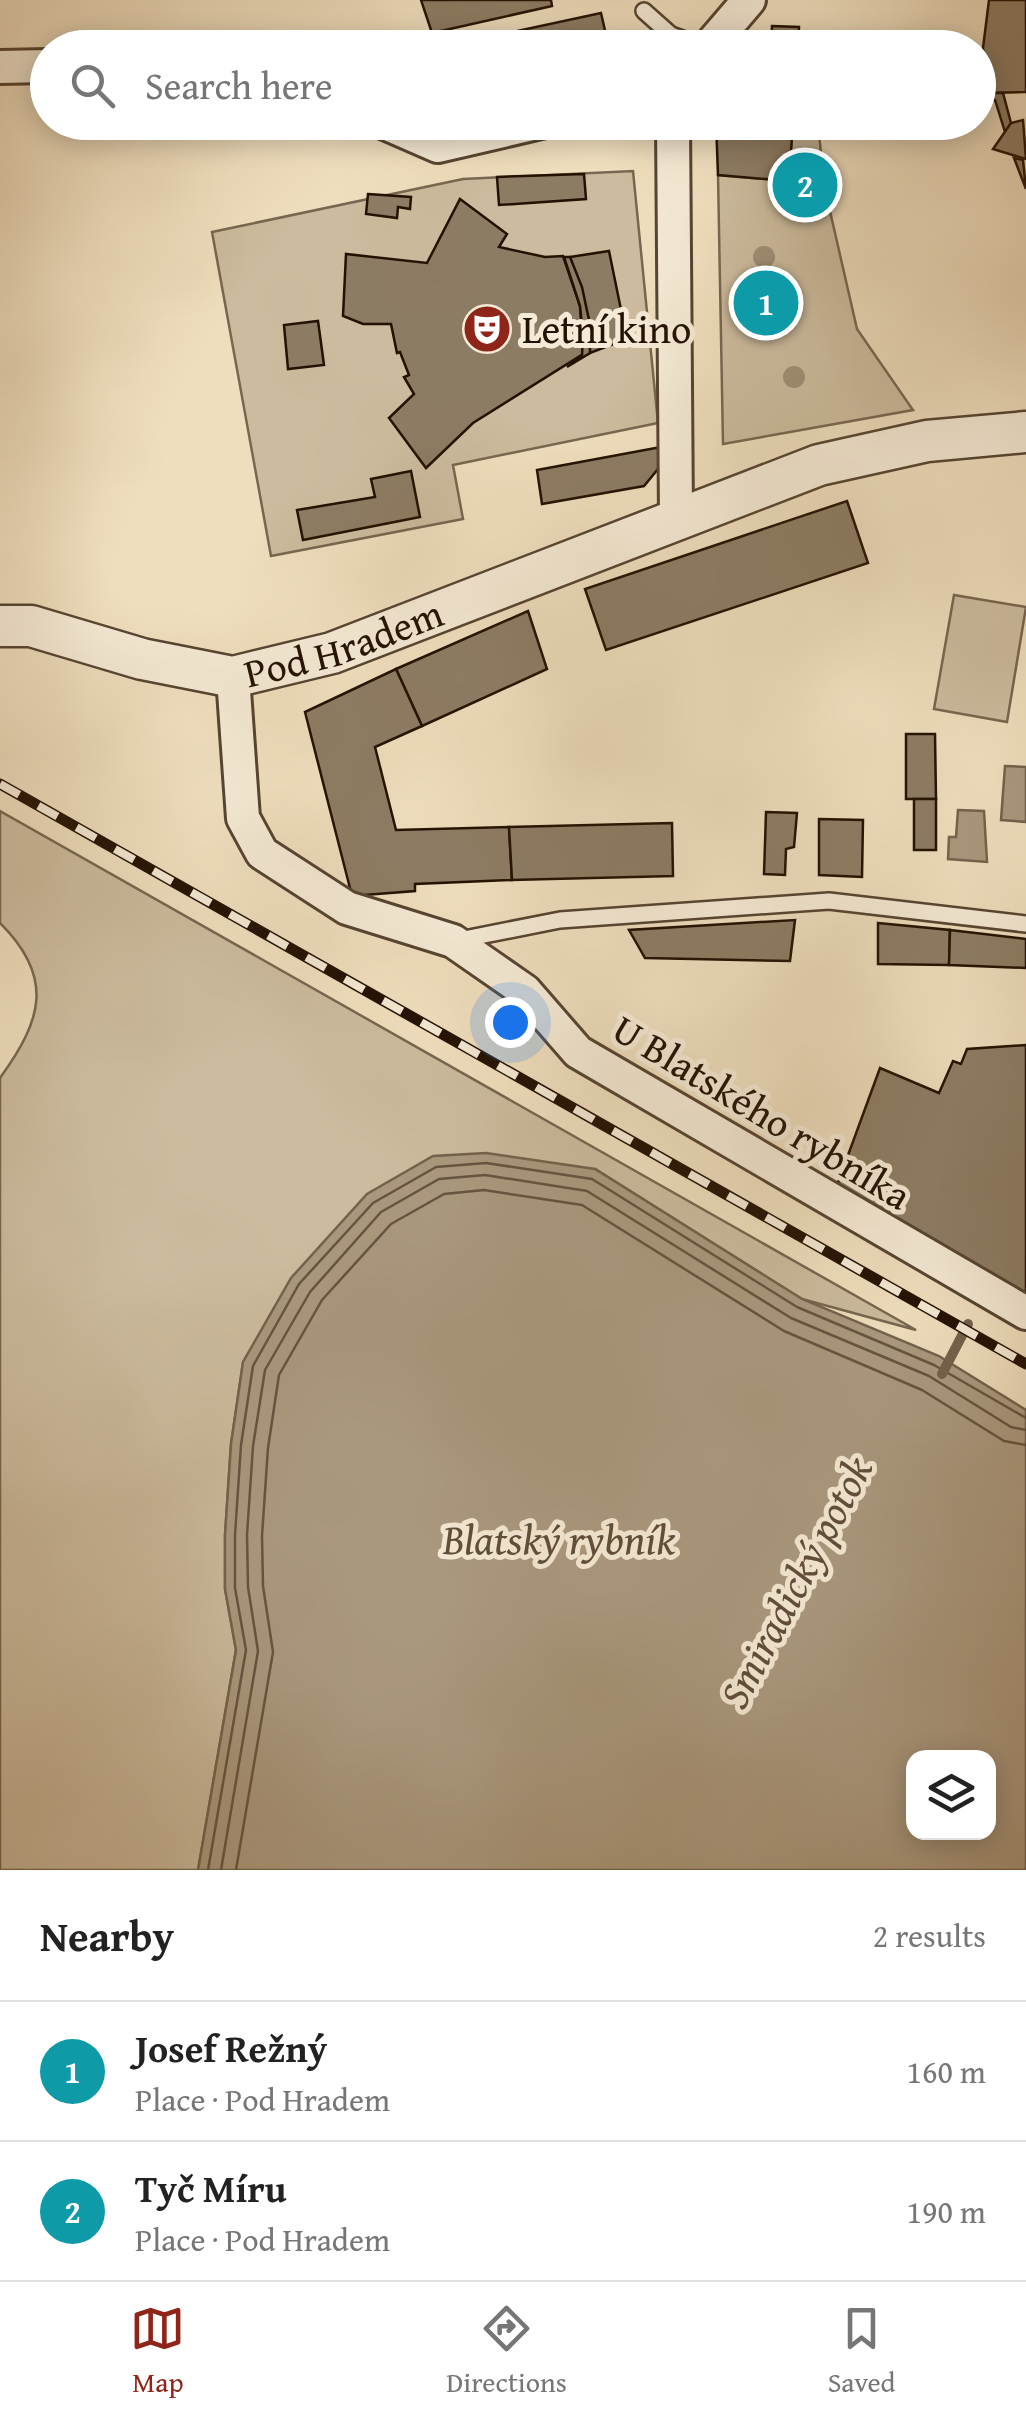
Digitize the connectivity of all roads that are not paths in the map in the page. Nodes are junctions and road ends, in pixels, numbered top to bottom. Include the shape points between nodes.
1 (749, 0) edge
2 (644, 11) dead end
3 (665, 30) edge
4 (723, 30) edge
5 (30, 66) edge
6 (0, 67) edge
7 (424, 140) edge
8 (464, 140) edge
9 (674, 140) edge
10 (1026, 432) edge
11 (676, 517) junction
12 (0, 626) edge
13 (233, 677) junction
14 (1026, 924) edge
15 (453, 942) junction
16 (1026, 1314) edge

1 - 4 street
2 - 3 lane
5 - 6 street
7 - 8 street via 438,146
9 - 11 street
10 - 11 street, Pod Hradem via 928,442 819,465
11 - 13 street, Pod Hradem via 332,653
12 - 13 street, Pod Hradem via 31,626
13 - 15 street, U Blatského rybníka via 243,818 262,852 347,908
14 - 15 lane via 828,901 560,920
15 - 16 street, U Blatského rybníka via 525,991 578,1052

